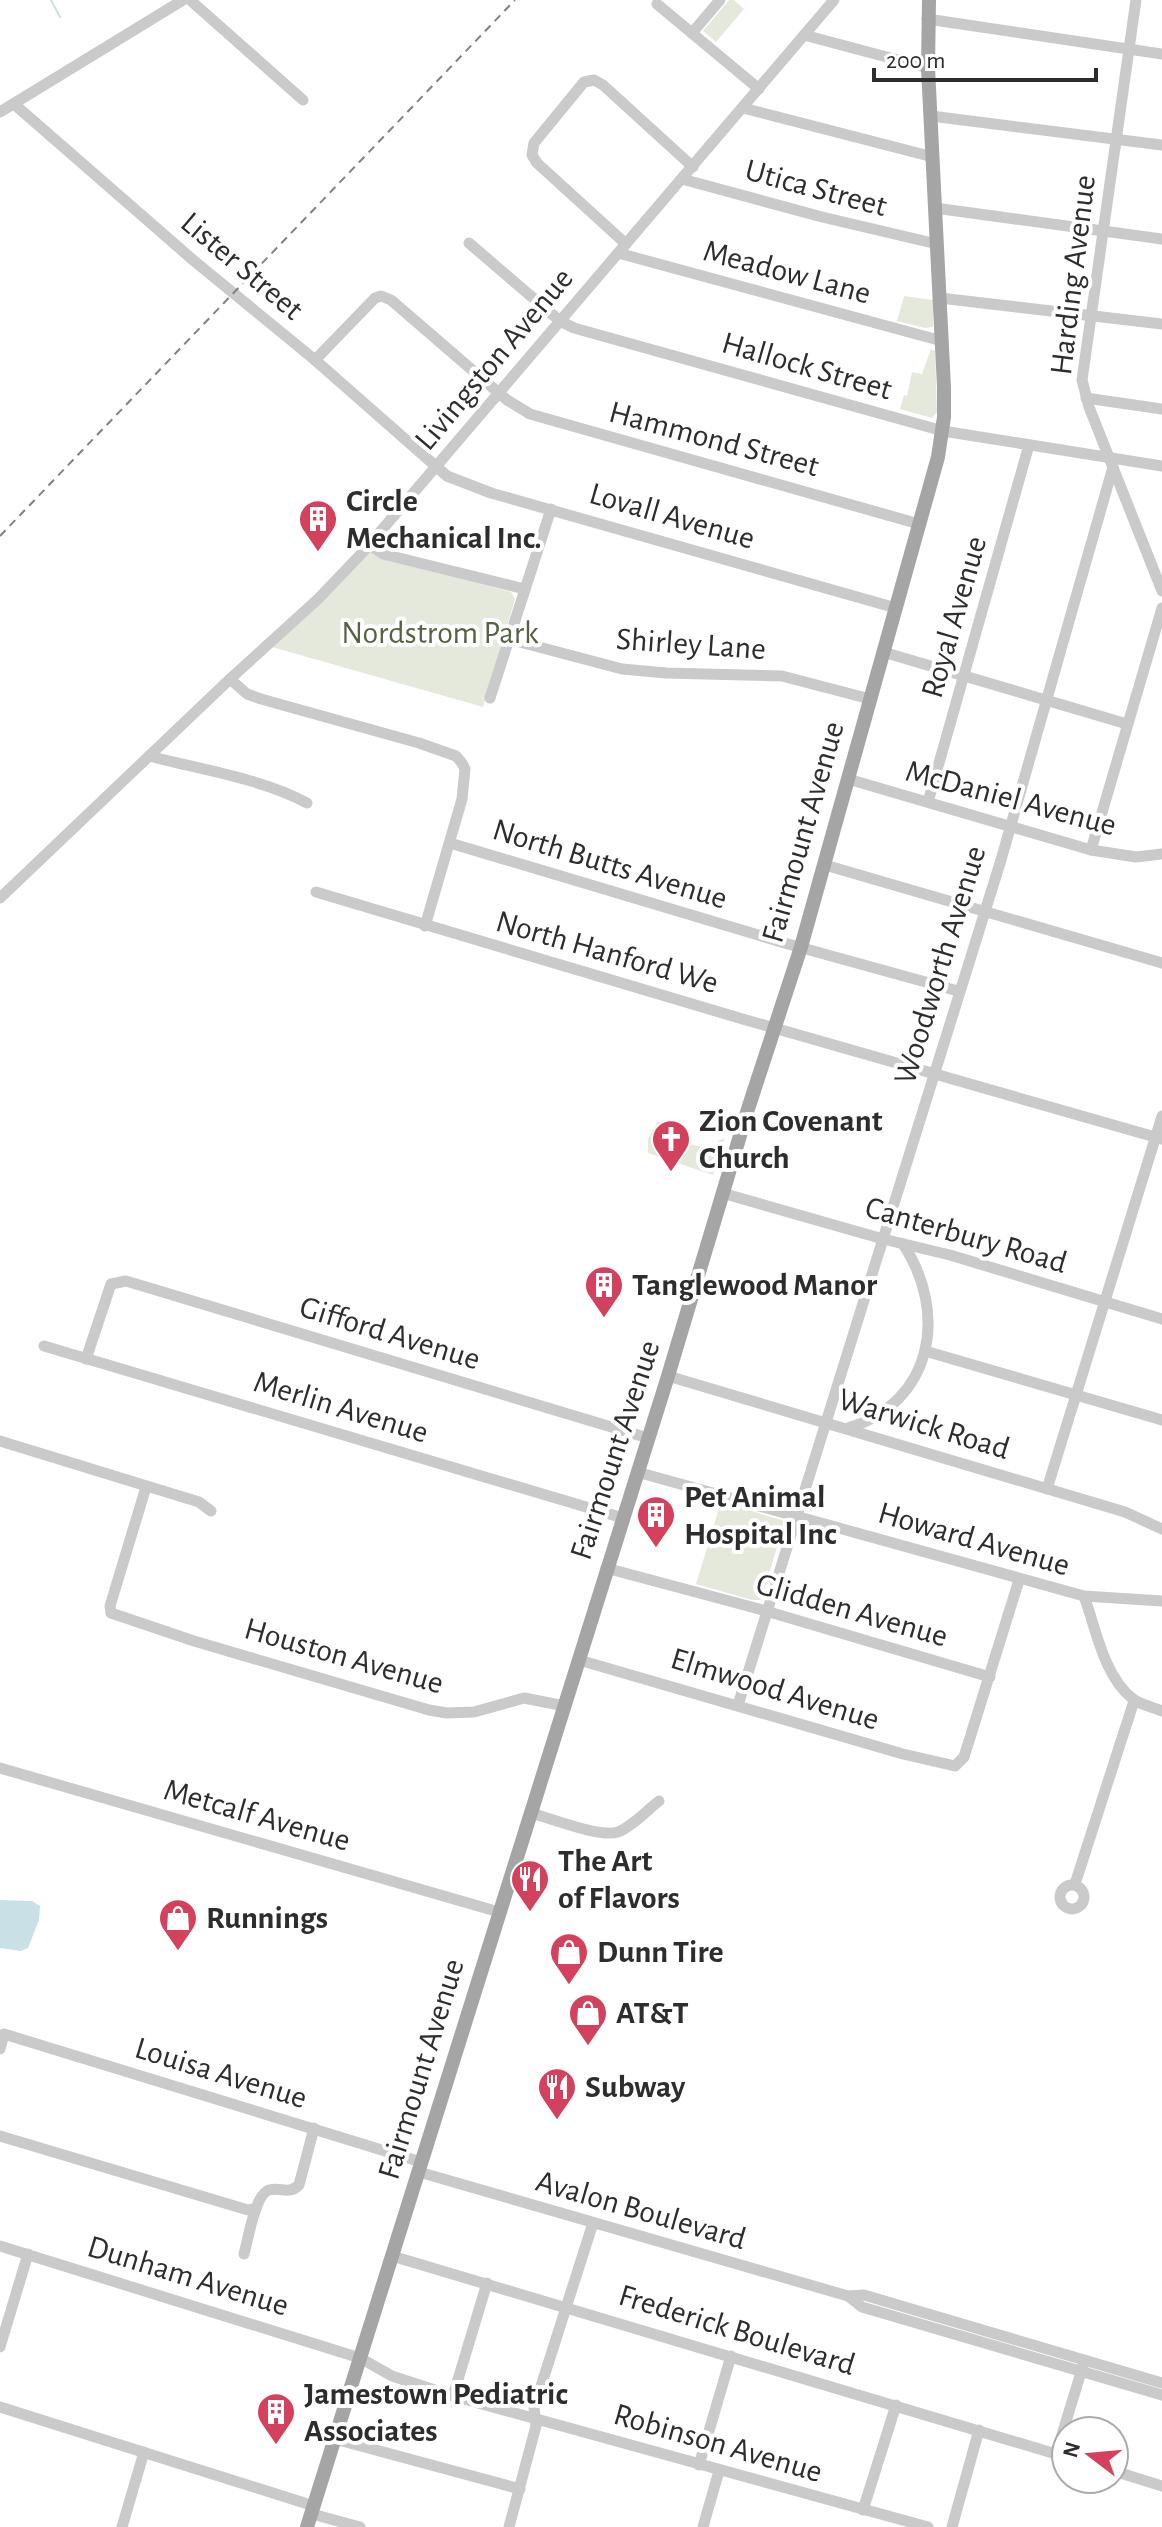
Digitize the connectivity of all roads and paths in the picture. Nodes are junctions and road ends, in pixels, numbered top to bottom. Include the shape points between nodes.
1 (183, 0) edge
2 (190, 0) edge
3 (720, 0) edge
4 (834, 0) edge
5 (929, 0) edge
6 (1136, 0) edge
7 (657, 4) dead end
8 (927, 19) junction
9 (692, 33) junction
10 (804, 35) junction
11 (1129, 49) junction
12 (1162, 54) edge
13 (928, 68) junction
14 (759, 89) junction
15 (303, 100) dead end
16 (14, 104) junction
17 (743, 108) junction
18 (0, 112) edge
19 (931, 116) junction
20 (1115, 140) junction
21 (1162, 145) edge
22 (933, 157) junction
23 (693, 167) junction
24 (682, 179) junction
25 (935, 208) junction
26 (1103, 230) junction
27 (1162, 239) edge
28 (469, 243) dead end
29 (937, 244) junction
30 (622, 248) junction
31 (940, 298) junction
32 (1091, 314) junction
33 (560, 321) junction
34 (1162, 324) edge
35 (942, 341) junction
36 (315, 360) junction
37 (500, 394) junction
38 (1086, 398) junction
39 (1162, 409) edge
40 (943, 431) junction
41 (1029, 445) junction
42 (1111, 462) junction
43 (1162, 466) edge
44 (437, 468) junction
45 (551, 509) junction
46 (919, 524) junction
47 (370, 545) junction
48 (1159, 573) edge
49 (525, 589) junction
50 (1162, 591) edge
51 (896, 608) junction
52 (1162, 608) edge
53 (509, 639) junction
54 (883, 652) junction
55 (965, 676) junction
56 (230, 679) junction
57 (490, 698) dead end
58 (870, 699) junction
59 (1046, 700) junction
60 (1127, 724) junction
61 (149, 756) junction
62 (848, 779) junction
63 (928, 802) junction
64 (307, 803) dead end
65 (1010, 826) junction
66 (450, 843) junction
67 (1091, 850) junction
68 (1162, 854) edge
69 (825, 865) junction
70 (316, 892) dead end
71 (0, 898) edge
72 (985, 911) junction
73 (425, 926) junction
74 (801, 947) junction
75 (1162, 963) edge
76 (958, 991) junction
77 (773, 1027) junction
78 (933, 1073) junction
79 (1162, 1116) edge
80 (1158, 1138) edge
81 (722, 1193) junction
82 (883, 1239) junction
83 (903, 1244) junction
84 (1103, 1301) junction
85 (1162, 1319) edge
86 (44, 1346) dead end
87 (925, 1351) junction
88 (86, 1359) junction
89 (668, 1376) junction
90 (1075, 1395) junction
91 (1162, 1420) edge
92 (825, 1422) junction
93 (847, 1428) junction
94 (648, 1438) junction
95 (0, 1441) edge
96 (637, 1472) junction
97 (146, 1487) junction
98 (1047, 1489) junction
99 (211, 1511) dead end
100 (795, 1515) junction
101 (623, 1518) junction
102 (1162, 1529) edge
103 (606, 1568) junction
104 (1019, 1580) junction
105 (1084, 1596) junction
106 (1162, 1601) edge
107 (766, 1611) junction
108 (579, 1660) junction
109 (990, 1677) junction
110 (1134, 1701) junction
111 (738, 1705) junction
112 (565, 1706) junction
113 (1162, 1711) edge
114 (0, 1768) edge
115 (659, 1801) dead end
116 (531, 1813) junction
117 (1075, 1884) dead end
118 (499, 1912) junction
119 (0, 2049) edge
120 (314, 2128) junction
121 (0, 2136) edge
122 (420, 2167) junction
123 (253, 2209) junction
124 (593, 2223) junction
125 (0, 2246) edge
126 (28, 2254) junction
127 (244, 2254) dead end
128 (392, 2256) junction
129 (487, 2283) junction
130 (566, 2307) junction
131 (0, 2347) edge
132 (731, 2356) junction
133 (360, 2358) junction
134 (1083, 2366) junction
135 (1162, 2383) edge
136 (1162, 2395) edge
137 (453, 2396) junction
138 (896, 2405) junction
139 (0, 2407) edge
140 (1071, 2415) edge
141 (536, 2419) junction
142 (979, 2430) junction
143 (335, 2439) junction
144 (144, 2452) junction
145 (1050, 2452) edge
146 (699, 2465) junction
147 (719, 2471) junction
148 (1130, 2476) edge
149 (1162, 2486) edge
150 (520, 2489) junction
151 (863, 2510) junction
152 (311, 2516) edge
153 (122, 2527) edge
154 (360, 2527) edge
155 (509, 2527) edge
156 (703, 2527) edge
157 (928, 2527) edge
158 (952, 2527) edge

1 - 16 street
2 - 15 street
3 - 9 street
4 - 10 street, Livingston Avenue
5 - 8 main road, Fairmount Avenue
6 - 11 street, Harding Avenue
7 - 9 street
8 - 11 street
8 - 13 main road, Fairmount Avenue
9 - 14 street
10 - 13 street
10 - 14 street, Livingston Avenue
11 - 12 street
11 - 20 street, Harding Avenue
13 - 19 main road, Fairmount Avenue
14 - 17 street, Livingston Avenue
16 - 18 street
16 - 36 street, Lister Street
17 - 22 street
17 - 23 street, Livingston Avenue
19 - 20 street
19 - 22 main road, Fairmount Avenue
20 - 21 street
20 - 26 street, Harding Avenue
22 - 25 main road, Fairmount Avenue
23 - 24 street, Livingston Avenue
23 - 30 street via 603,85 584,82 534,143 532,155
24 - 29 street, Utica Street
24 - 30 street, Livingston Avenue
25 - 26 street
25 - 29 main road, Fairmount Avenue
26 - 27 street
26 - 32 street, Harding Avenue
28 - 33 street, Hallock Street
29 - 31 main road, Fairmount Avenue
30 - 33 street, Livingston Avenue
30 - 35 street, Meadow Lane
31 - 32 street
31 - 35 main road, Fairmount Avenue
32 - 34 street
32 - 38 street, Harding Avenue via 1082,380
33 - 37 street, Livingston Avenue
33 - 40 street, Hallock Street
35 - 40 main road, Fairmount Avenue
36 - 37 street, Hammond Street via 381,296
36 - 44 street, Lister Street
37 - 44 street, Livingston Avenue
37 - 46 street, Hammond Street via 543,419
38 - 39 street
38 - 42 street, Harding Avenue
40 - 41 street, Hallock Street
40 - 46 main road, Fairmount Avenue
41 - 42 street, Hallock Street
41 - 55 street, Royal Avenue
42 - 43 street, Hallock Street
42 - 48 street, Harding Avenue
42 - 59 street, Woodworth Avenue
44 - 45 street, Lovall Avenue via 453,480
44 - 47 street, Livingston Avenue
45 - 49 street
45 - 51 street, Lovall Avenue
46 - 51 main road, Fairmount Avenue
47 - 49 street via 383,554
47 - 56 street, Livingston Avenue
48 - 50 street, Harding Avenue
49 - 53 street
51 - 54 main road, Fairmount Avenue
52 - 60 street
53 - 57 street
53 - 58 street, Shirley Lane via 622,669 782,676
54 - 55 street
54 - 58 main road, Fairmount Avenue
55 - 59 street
55 - 63 street, Royal Avenue
56 - 61 street, Livingston Avenue
56 - 66 street via 261,699 456,756 465,769 465,785
58 - 62 main road, Fairmount Avenue
59 - 60 street
59 - 65 street, Woodworth Avenue
60 - 67 street
61 - 64 street via 281,791
61 - 71 street, Livingston Avenue
62 - 63 street, McDaniel Avenue
62 - 69 main road, Fairmount Avenue
63 - 65 street, McDaniel Avenue
65 - 67 street, McDaniel Avenue
65 - 72 street, Woodworth Avenue
66 - 73 street
66 - 74 street, North Butts Avenue
67 - 68 street, McDaniel Avenue via 1136,857
69 - 72 street
69 - 74 main road, Fairmount Avenue
70 - 73 street, North Hanford We
72 - 75 street
72 - 76 street, Woodworth Avenue
73 - 77 street, North Hanford We
74 - 76 street, North Butts Avenue
74 - 77 main road, Fairmount Avenue
76 - 78 street, Woodworth Avenue
77 - 78 street, North Hanford We
77 - 81 main road, Fairmount Avenue
78 - 80 street, North Hanford We
78 - 82 street, Woodworth Avenue
79 - 80 street
80 - 84 street
81 - 82 street, Canterbury Road
81 - 89 main road, Fairmount Avenue
82 - 83 street, Canterbury Road
82 - 92 street, Woodworth Avenue
83 - 84 street, Canterbury Road
83 - 87 street via 922,1278 929,1307
84 - 85 street, Canterbury Road
84 - 90 street
86 - 88 street, Merlin Avenue
87 - 90 street
87 - 93 street via 900,1396 872,1419
88 - 94 street, Gifford Avenue via 111,1284 126,1281
88 - 101 street, Merlin Avenue
89 - 92 street, Warwick Road
89 - 94 main road, Fairmount Avenue
90 - 91 street
90 - 98 street
92 - 93 street, Warwick Road
92 - 100 street, Woodworth Avenue
93 - 98 street, Warwick Road
94 - 96 main road, Fairmount Avenue
95 - 97 street
96 - 100 street, Howard Avenue
96 - 101 main road, Fairmount Avenue
97 - 99 street via 199,1502
97 - 112 street, Houston Avenue via 111,1613 429,1710 474,1712 524,1698
98 - 102 street, Warwick Road
100 - 104 street, Howard Avenue
100 - 107 street, Woodworth Avenue
101 - 103 main road, Fairmount Avenue
103 - 107 street, Glidden Avenue
103 - 108 main road, Fairmount Avenue
104 - 105 street, Howard Avenue
104 - 109 street
105 - 106 street, Howard Avenue
105 - 110 street via 1108,1663
107 - 109 street, Glidden Avenue
107 - 111 street, Woodworth Avenue
108 - 111 street, Elmwood Avenue
108 - 112 main road, Fairmount Avenue
109 - 111 street, Elmwood Avenue via 964,1757 949,1766
110 - 113 street
110 - 117 street
112 - 116 main road, Fairmount Avenue
114 - 118 street, Metcalf Avenue
115 - 116 street via 614,1833
116 - 118 main road, Fairmount Avenue
118 - 122 main road, Fairmount Avenue
119 - 120 street, Louisa Avenue via 4,2034
120 - 122 street, Louisa Avenue
120 - 123 street via 299,2185 287,2192 262,2193
121 - 123 street
122 - 124 street, Avalon Boulevard
122 - 128 main road, Fairmount Avenue
123 - 127 street
124 - 130 street
124 - 134 street, Avalon Boulevard via 848,2296 862,2307
125 - 126 street, Dunham Avenue
126 - 131 street
126 - 133 street, Dunham Avenue
128 - 129 street, Frederick Boulevard
128 - 133 main road, Fairmount Avenue
129 - 130 street, Frederick Boulevard
129 - 137 street
130 - 132 street, Frederick Boulevard
130 - 141 street via 534,2408
132 - 138 street, Frederick Boulevard
132 - 146 street
133 - 137 street, Robinson Avenue via 392,2376
133 - 143 main road, Fairmount Avenue
134 - 135 street, Avalon Boulevard
134 - 136 street, Avalon Boulevard
134 - 140 street
137 - 141 street, Robinson Avenue
138 - 142 street, Frederick Boulevard
138 - 151 street
139 - 144 street
141 - 146 street, Robinson Avenue
141 - 150 street
142 - 145 street, Frederick Boulevard
142 - 158 street
143 - 150 street
143 - 152 main road, Fairmount Avenue
144 - 152 street
144 - 153 street
146 - 147 street, Robinson Avenue
147 - 151 street, Robinson Avenue
147 - 156 street
148 - 149 street
150 - 155 street
151 - 157 street, Robinson Avenue
152 - 154 street

